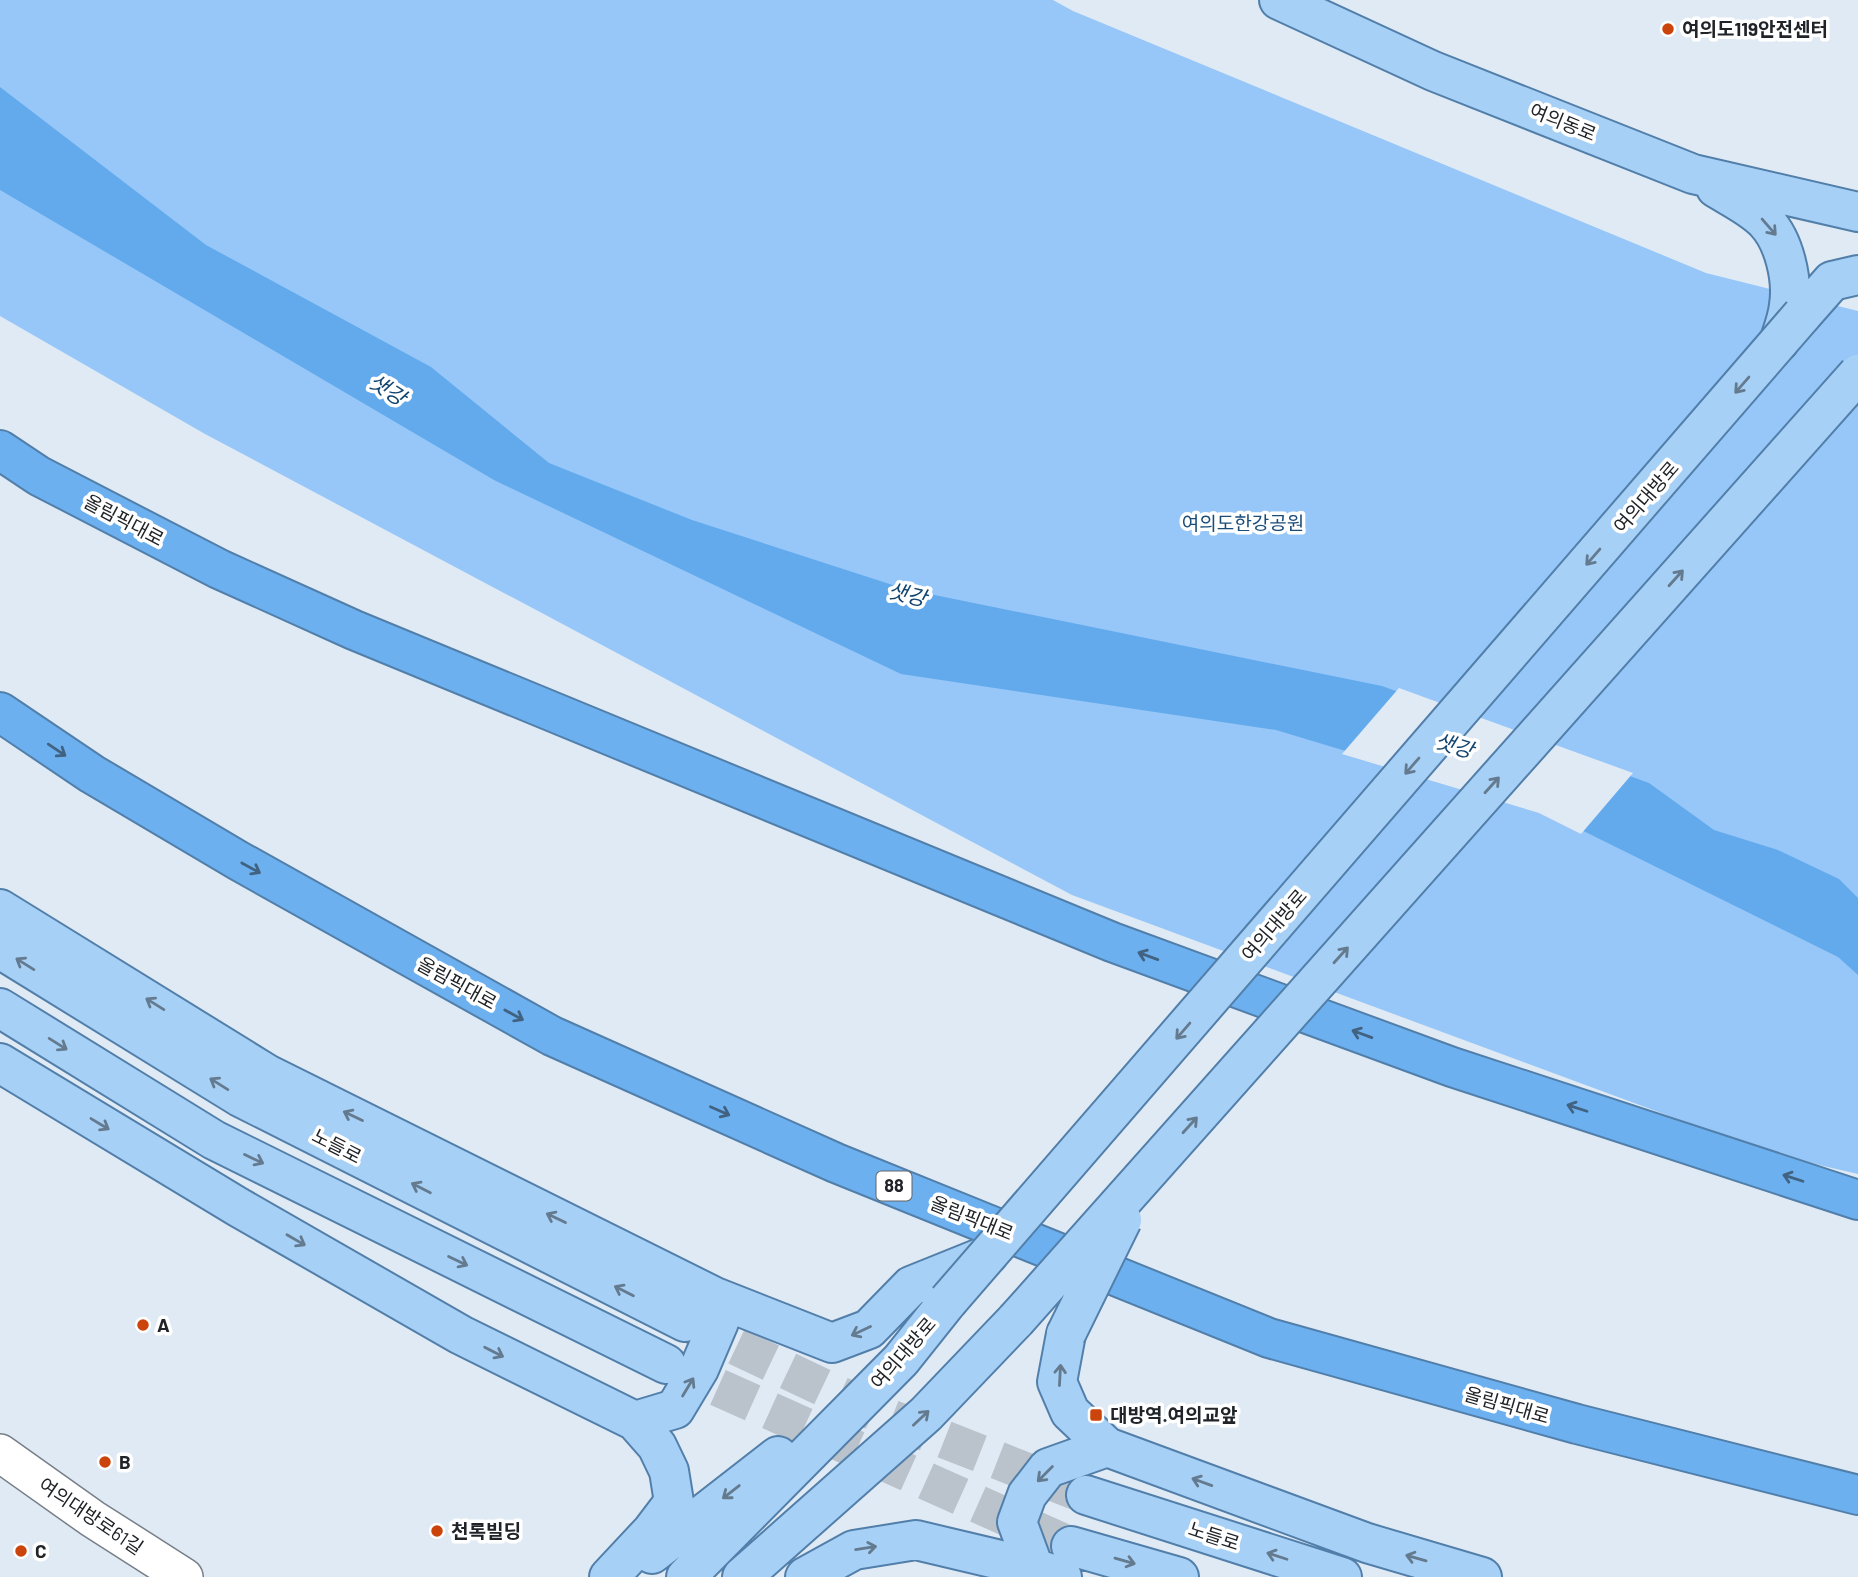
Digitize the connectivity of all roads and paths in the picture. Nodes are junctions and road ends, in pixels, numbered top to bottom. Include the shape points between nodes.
1 (1279, 0) edge
2 (1693, 174) junction
3 (1858, 212) edge
4 (1858, 275) edge
5 (1790, 320) junction
6 (1858, 374) edge
7 (0, 450) edge
8 (0, 712) edge
9 (0, 909) edge
10 (0, 949) edge
11 (0, 1008) edge
12 (0, 1063) edge
13 (1144, 1176) junction
14 (1858, 1200) edge
15 (988, 1255) junction
16 (715, 1297) junction
17 (685, 1322) tunnel mouth
18 (901, 1360) junction
19 (666, 1364) tunnel mouth
20 (635, 1421) junction
21 (892, 1444) junction
22 (1107, 1447) junction
23 (0, 1453) edge
24 (1086, 1495) tunnel mouth
25 (1858, 1495) edge
26 (1056, 1563) edge
27 (184, 1577) edge
28 (609, 1577) edge
29 (622, 1577) edge
30 (686, 1577) edge
31 (741, 1577) edge
32 (793, 1577) edge
33 (805, 1577) edge
34 (1178, 1577) edge
35 (1342, 1577) edge
36 (1482, 1577) edge

1 - 2 main road, 여의동로 via 1433,71
2 - 3 main road, 여의동로
2 -> 5 main road via 1755,213 1777,237 1787,270
4 - 5 main road, 여의대방로 via 1832,281
5 -> 15 main road, 여의대방로, bridge
13 -> 6 main road, bridge
14 -> 7 highway, 올림픽대로 via 1452,1067 1112,942 342,624 219,569 39,476
8 -> 25 highway, 올림픽대로 / 88 via 92,774 239,861 552,1036 836,1163 1269,1338 1577,1424
16 -> 9 main road via 267,1073
17 -> 10 main road, 노들로 via 240,1097
11 -> 19 main road via 214,1140
12 -> 20 main road via 461,1335
21 -> 13 main road, bridge via 926,1415 1016,1320
22 -> 13 main road, bridge via 1070,1412 1057,1382 1066,1334
15 -> 16 main road via 911,1286 869,1329 832,1343
15 - 18 main road, 여의대방로, bridge
20 -> 16 main road via 675,1409 719,1322
18 -> 29 main road
18 - 30 main road, 여의대방로
20 - 28 main road via 657,1446 670,1471 674,1502
21 - 31 main road
21 - 32 main road
22 -> 26 main road via 1048,1468 1027,1495 1017,1522
36 -> 22 main road via 1367,1543
23 - 27 street, 여의대방로61길
35 -> 24 main road, 노들로
33 -> 26 main road via 854,1550 916,1540
26 -> 34 main road

